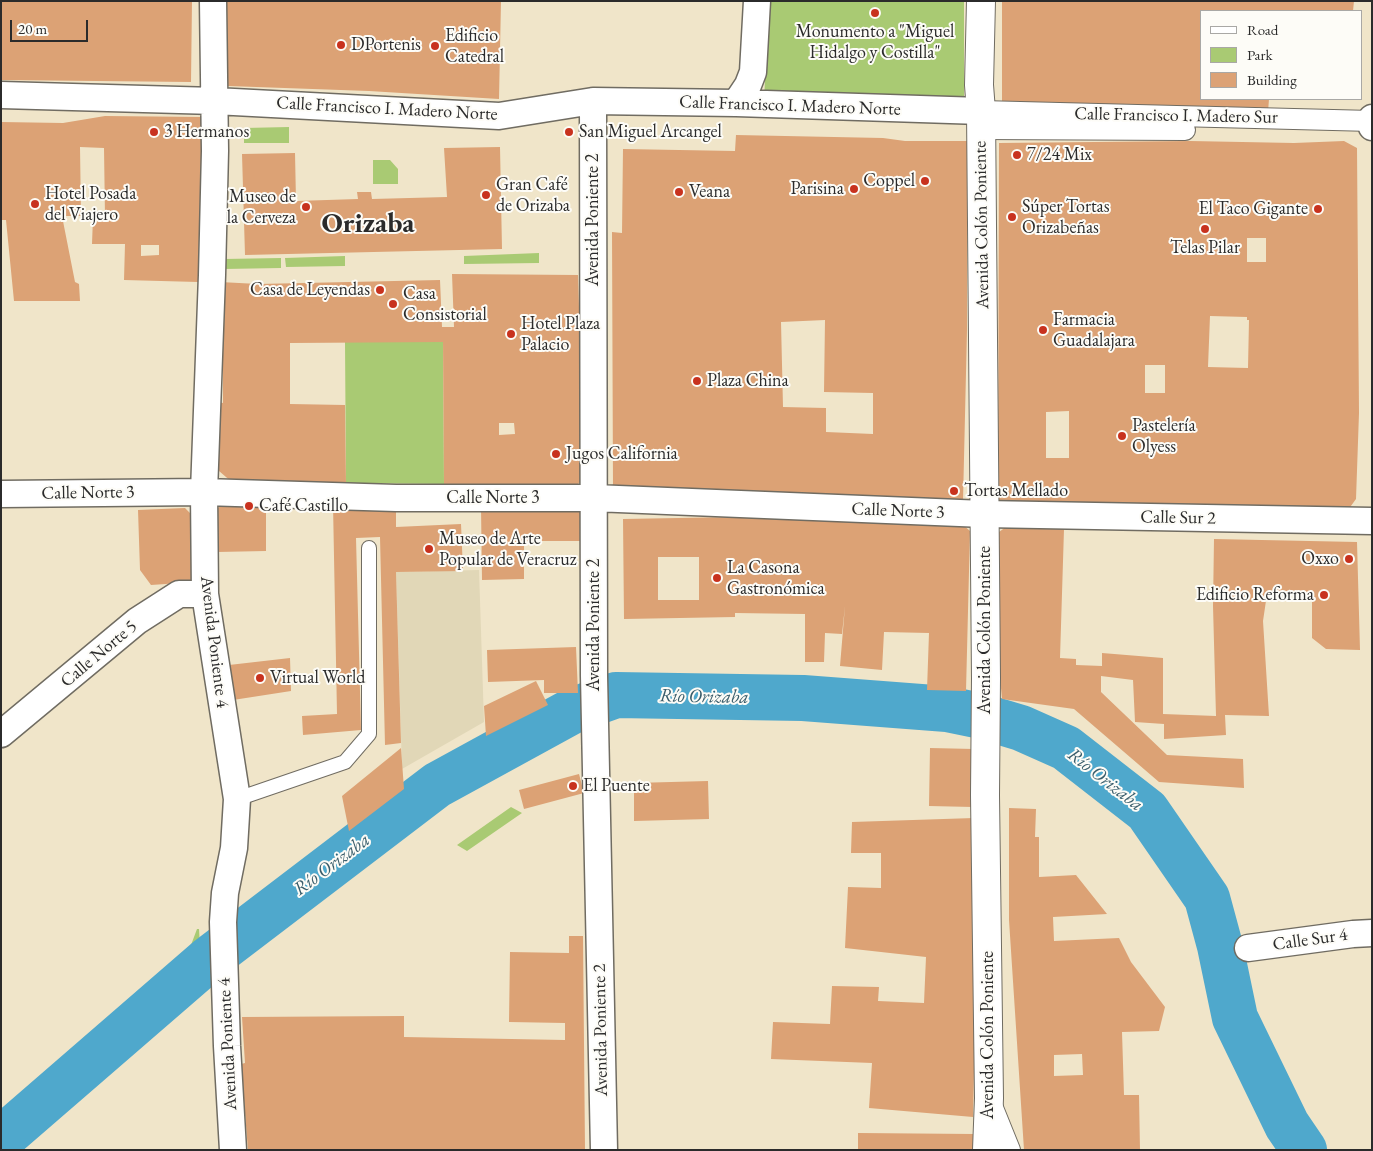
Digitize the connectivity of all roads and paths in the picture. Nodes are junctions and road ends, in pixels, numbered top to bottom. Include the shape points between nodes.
1 (213, 1) edge
2 (757, 1) edge
3 (981, 1) edge
4 (1, 95) edge
5 (215, 101) junction
6 (593, 101) junction
7 (736, 103) junction
8 (981, 120) junction
9 (1372, 120) edge
10 (1372, 128) edge
11 (204, 492) junction
12 (1, 494) edge
13 (594, 498) junction
14 (984, 514) junction
15 (1372, 521) edge
16 (369, 548) dead end
17 (205, 594) junction
18 (1, 734) edge
19 (237, 799) junction
20 (1372, 933) edge
21 (1248, 948) dead end
22 (989, 1098) junction
23 (233, 1150) edge
24 (604, 1150) edge
25 (987, 1150) edge
26 (1010, 1150) edge

1 - 5 street, Avenida Poniente 4
2 - 7 street via 753,72
3 - 8 street, Avenida Colón Poniente
4 - 5 street, Calle Francisco I. Madero Norte
5 - 6 street, Calle Francisco I. Madero Norte via 499,116
5 - 11 street, Avenida Poniente 4
6 - 7 street, Calle Francisco I. Madero Norte
6 - 13 street, Avenida Poniente 2
7 - 8 street, Calle Francisco I. Madero Norte via 892,109
8 - 9 street, Calle Francisco I. Madero Sur
8 - 10 street, Calle Francisco I. Madero Sur
8 - 14 street, Avenida Colón Poniente
9 - 10 street
11 - 12 street, Calle Norte 3
11 - 13 street, Calle Norte 3 via 396,498
11 - 17 street, Avenida Poniente 4
13 - 14 street, Calle Norte 3
13 - 24 street, Avenida Poniente 2 via 595,780
14 - 15 street, Calle Sur 2
14 - 22 street, Avenida Colón Poniente
16 - 19 lane via 369,734 345,762
17 - 18 street, Calle Norte 5 via 178,594 137,621
17 - 19 street, Avenida Poniente 4
19 - 23 street, Avenida Poniente 4 via 234,848 222,922
20 - 21 street, Calle Sur 4
22 - 25 street, Avenida Colón Poniente
22 - 26 street

